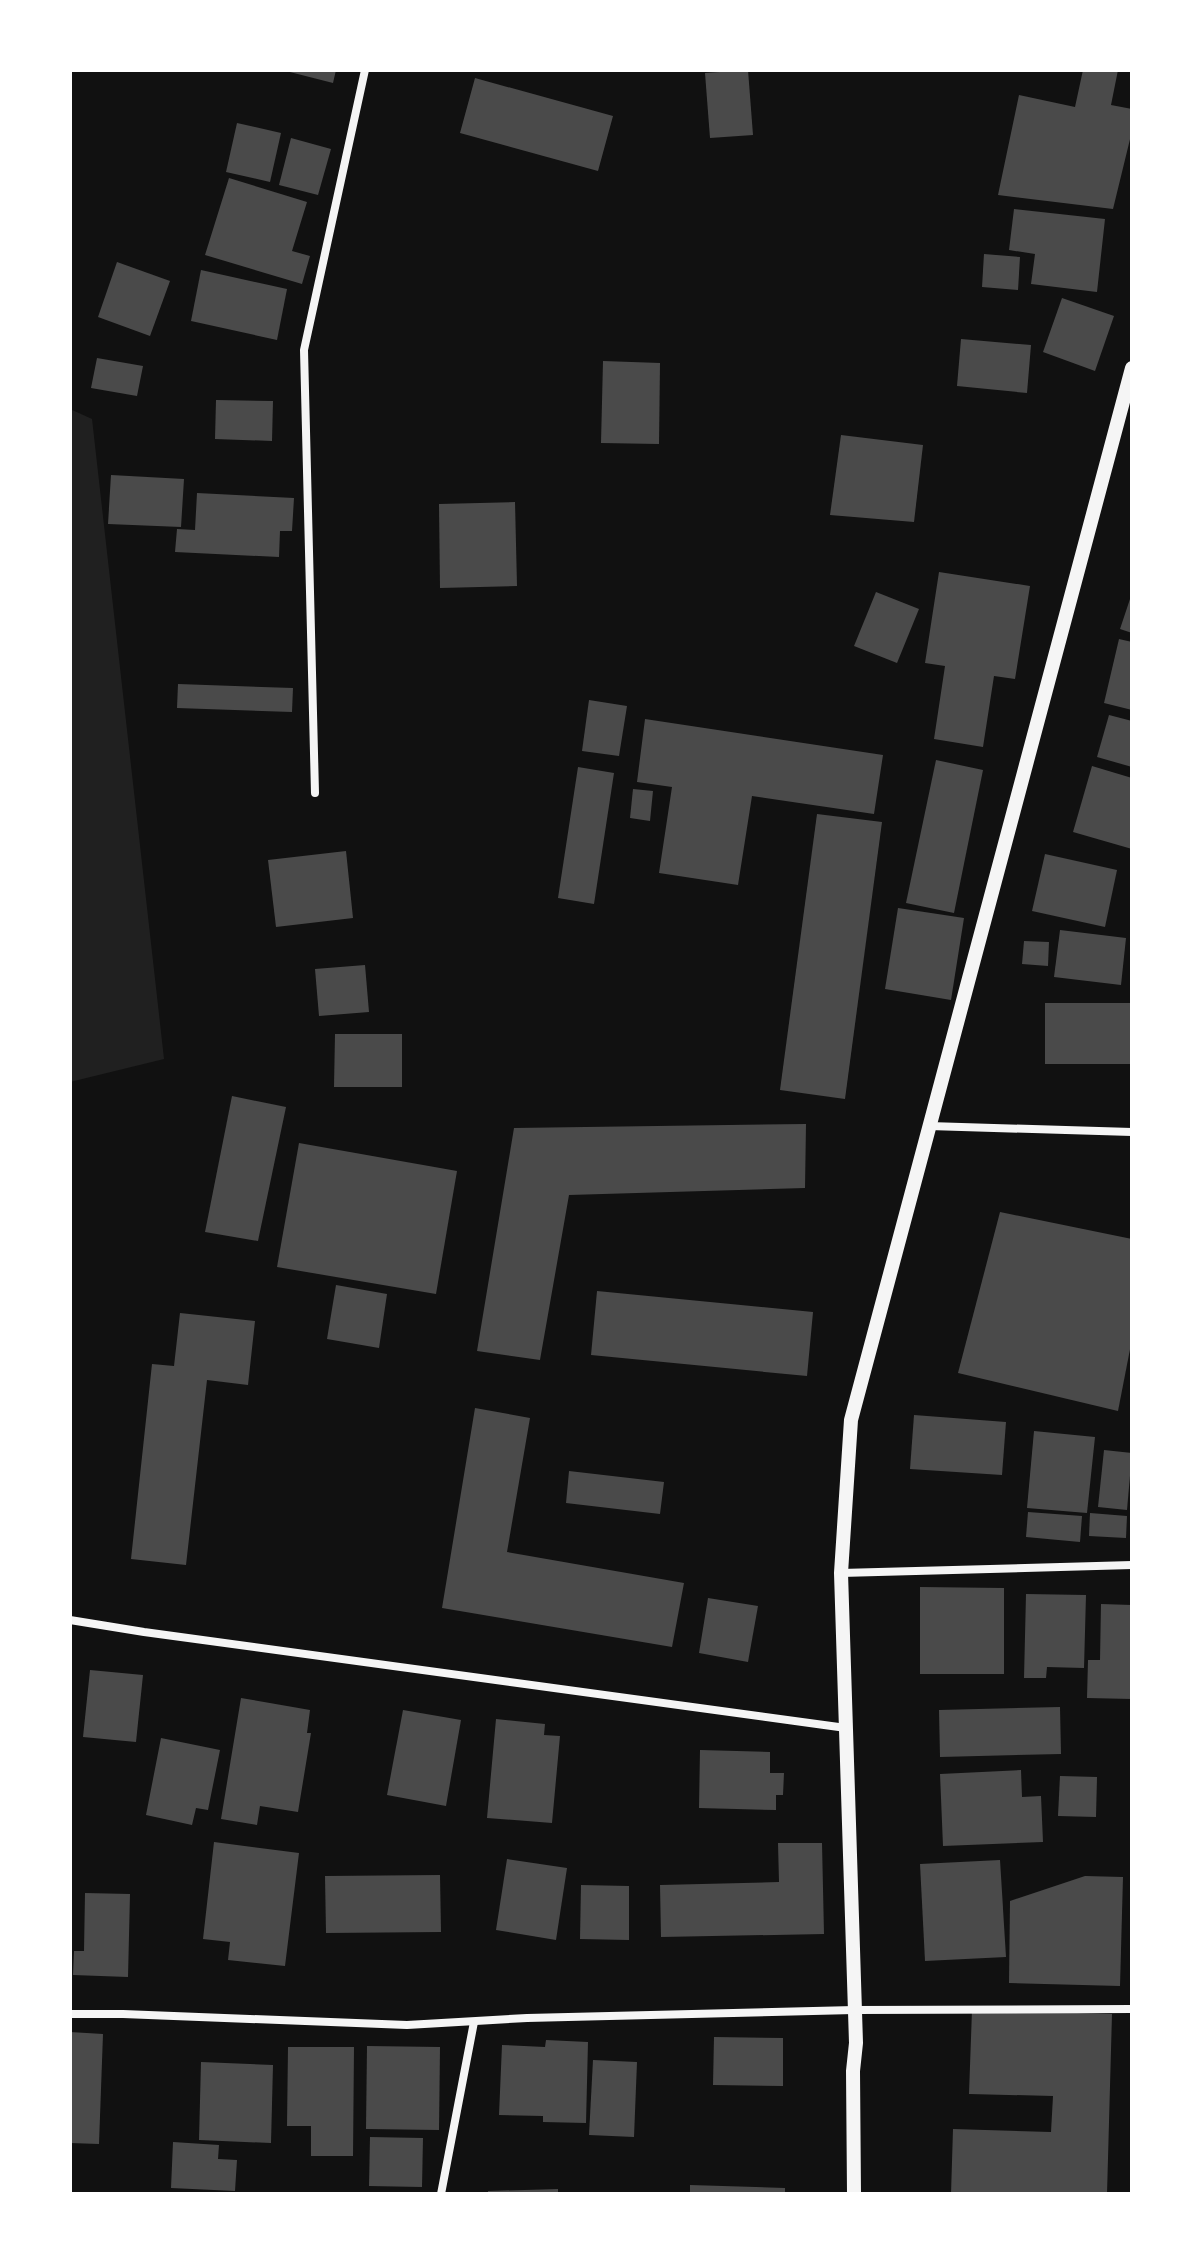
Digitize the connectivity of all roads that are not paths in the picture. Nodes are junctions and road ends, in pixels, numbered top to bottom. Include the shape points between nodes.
1 (365, 70) edge
2 (1132, 368) edge
3 (315, 793) dead end
4 (929, 1126) junction
5 (1132, 1132) edge
6 (1132, 1565) edge
7 (841, 1573) junction
8 (70, 1620) edge
9 (846, 1728) junction
10 (1132, 2009) edge
11 (854, 2010) junction
12 (70, 2014) edge
13 (474, 2022) junction
14 (441, 2194) edge
15 (854, 2194) edge

1 - 3 street via 304,350
2 - 4 street
4 - 5 street
4 - 7 street via 851,1420
6 - 7 street
7 - 9 street
8 - 9 street
9 - 11 street
10 - 11 street
11 - 13 street
11 - 15 street
12 - 13 street via 407,2025
13 - 14 street

